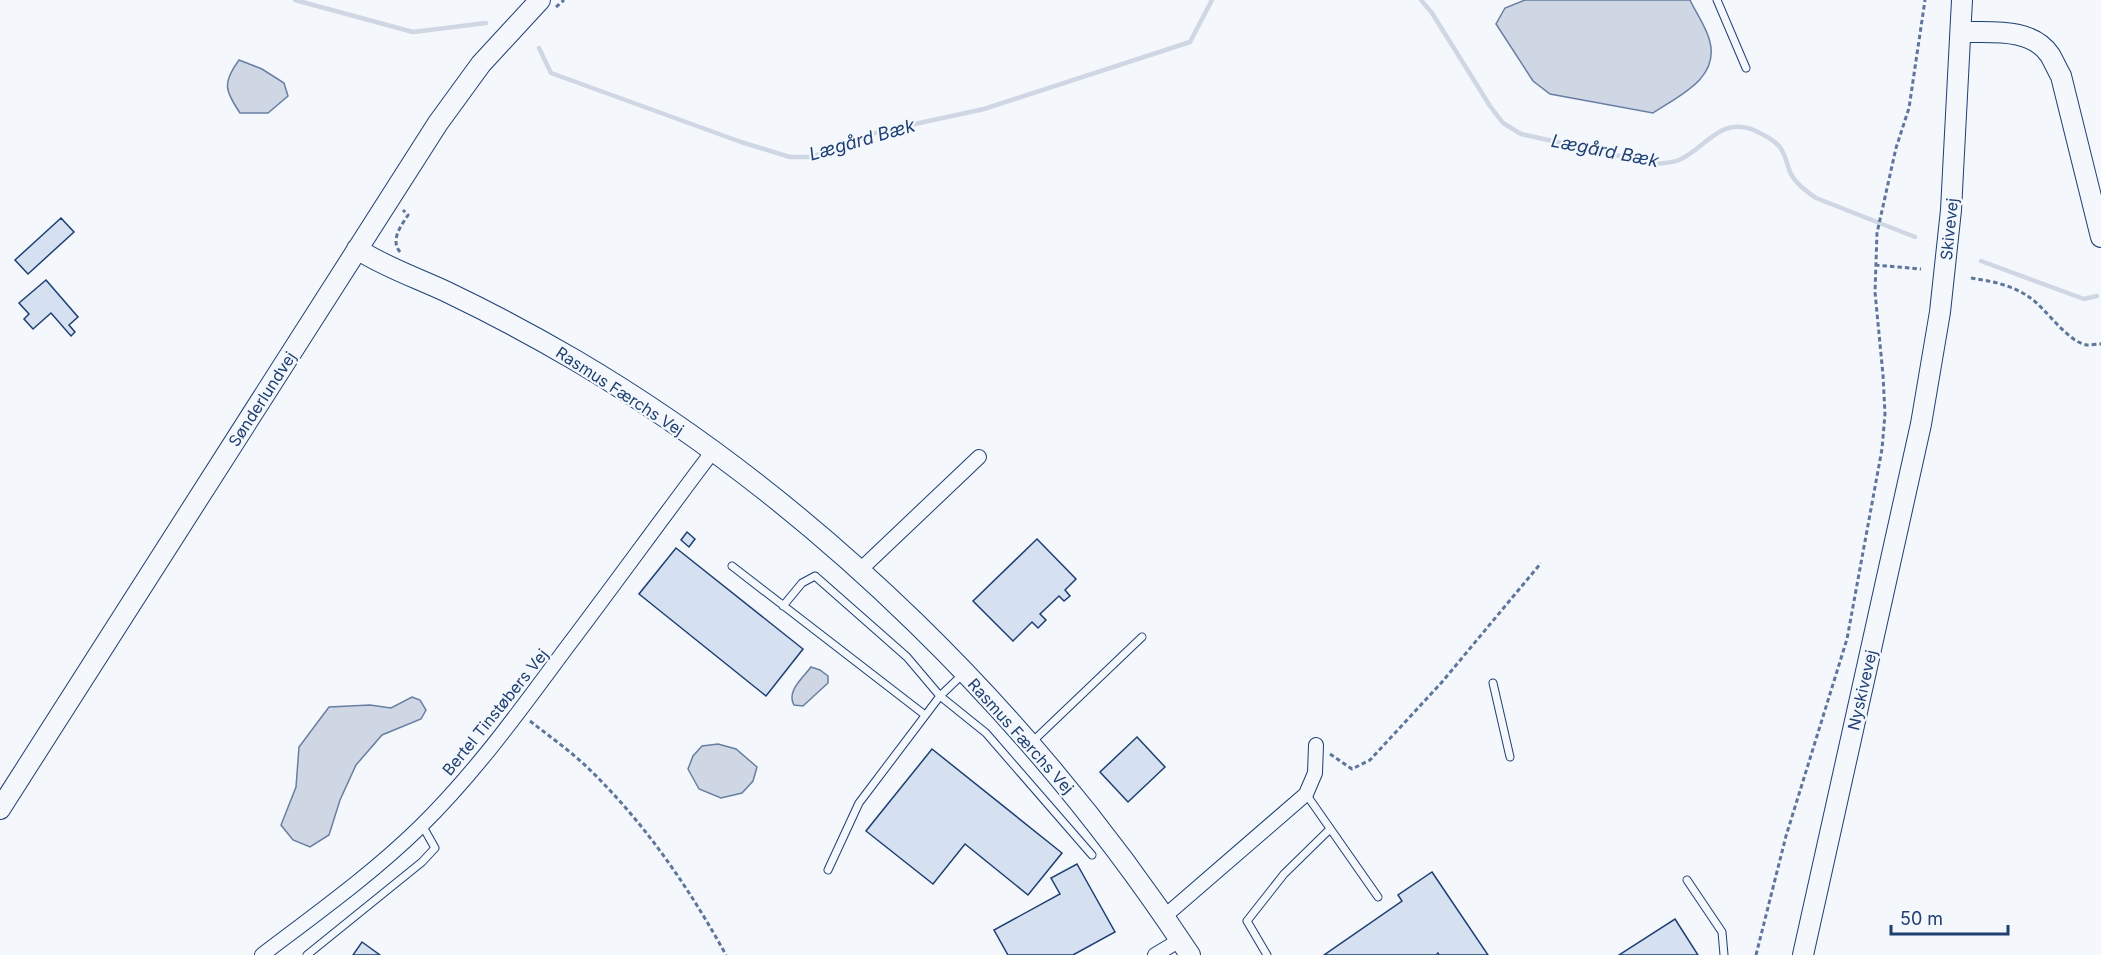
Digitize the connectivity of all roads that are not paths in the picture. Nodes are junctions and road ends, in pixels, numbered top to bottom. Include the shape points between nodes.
1 (1717, 0) edge
2 (1962, 0) edge
3 (544, 7) edge
4 (1962, 32) junction
5 (1746, 68) dead end
6 (2101, 237) edge
7 (357, 249) junction
8 (1921, 424) joint
9 (713, 451) junction
10 (979, 457) dead end
11 (732, 566) dead end
12 (859, 571) junction
13 (783, 606) junction
14 (1142, 637) dead end
15 (964, 673) junction
16 (1493, 683) dead end
17 (940, 696) junction
18 (925, 716) junction
19 (1030, 743) junction
20 (1316, 745) road end
21 (1510, 757) dead end
22 (1306, 794) junction
23 (0, 809) edge
24 (422, 825) junction
25 (1330, 829) junction
26 (1092, 855) dead end
27 (828, 870) dead end
28 (1687, 879) dead end
29 (1378, 897) dead end
30 (1165, 916) junction
31 (1185, 948) edge
32 (262, 955) edge
33 (307, 955) edge
34 (1155, 955) edge
35 (1267, 955) edge
36 (1724, 955) edge
37 (1803, 955) edge

1 - 5 lane
2 - 4 street, Skivevej
3 - 7 street, Sønderlundvej via 481,64
4 - 6 street via 2013,33 2035,41 2049,53 2061,76
4 - 8 street, Skivevej via 1952,210
7 - 9 street, Rasmus Færchs Vej via 507,322 576,361
7 - 23 street, Sønderlundvej
8 - 37 street, Nyskivevej
9 - 12 street, Rasmus Færchs Vej
9 - 24 street, Bertel Tinstøbers Vej via 519,712
10 - 12 street
11 - 13 lane
12 - 15 street, Rasmus Færchs Vej
13 - 17 lane via 802,583 815,576 907,657
13 - 18 lane
14 - 19 lane
15 - 17 lane
15 - 19 street, Rasmus Færchs Vej
16 - 21 lane
17 - 18 lane
17 - 26 lane via 986,733
18 - 27 lane via 859,803
19 - 30 street, Rasmus Færchs Vej
20 - 22 street via 1315,773
22 - 25 lane
22 - 30 street
24 - 32 street, Bertel Tinstøbers Vej via 346,891
24 - 33 lane via 435,848
25 - 29 lane
25 - 35 lane via 1284,873 1247,921
28 - 36 lane via 1722,932
30 - 31 street, Rasmus Færchs Vej
31 - 34 street

